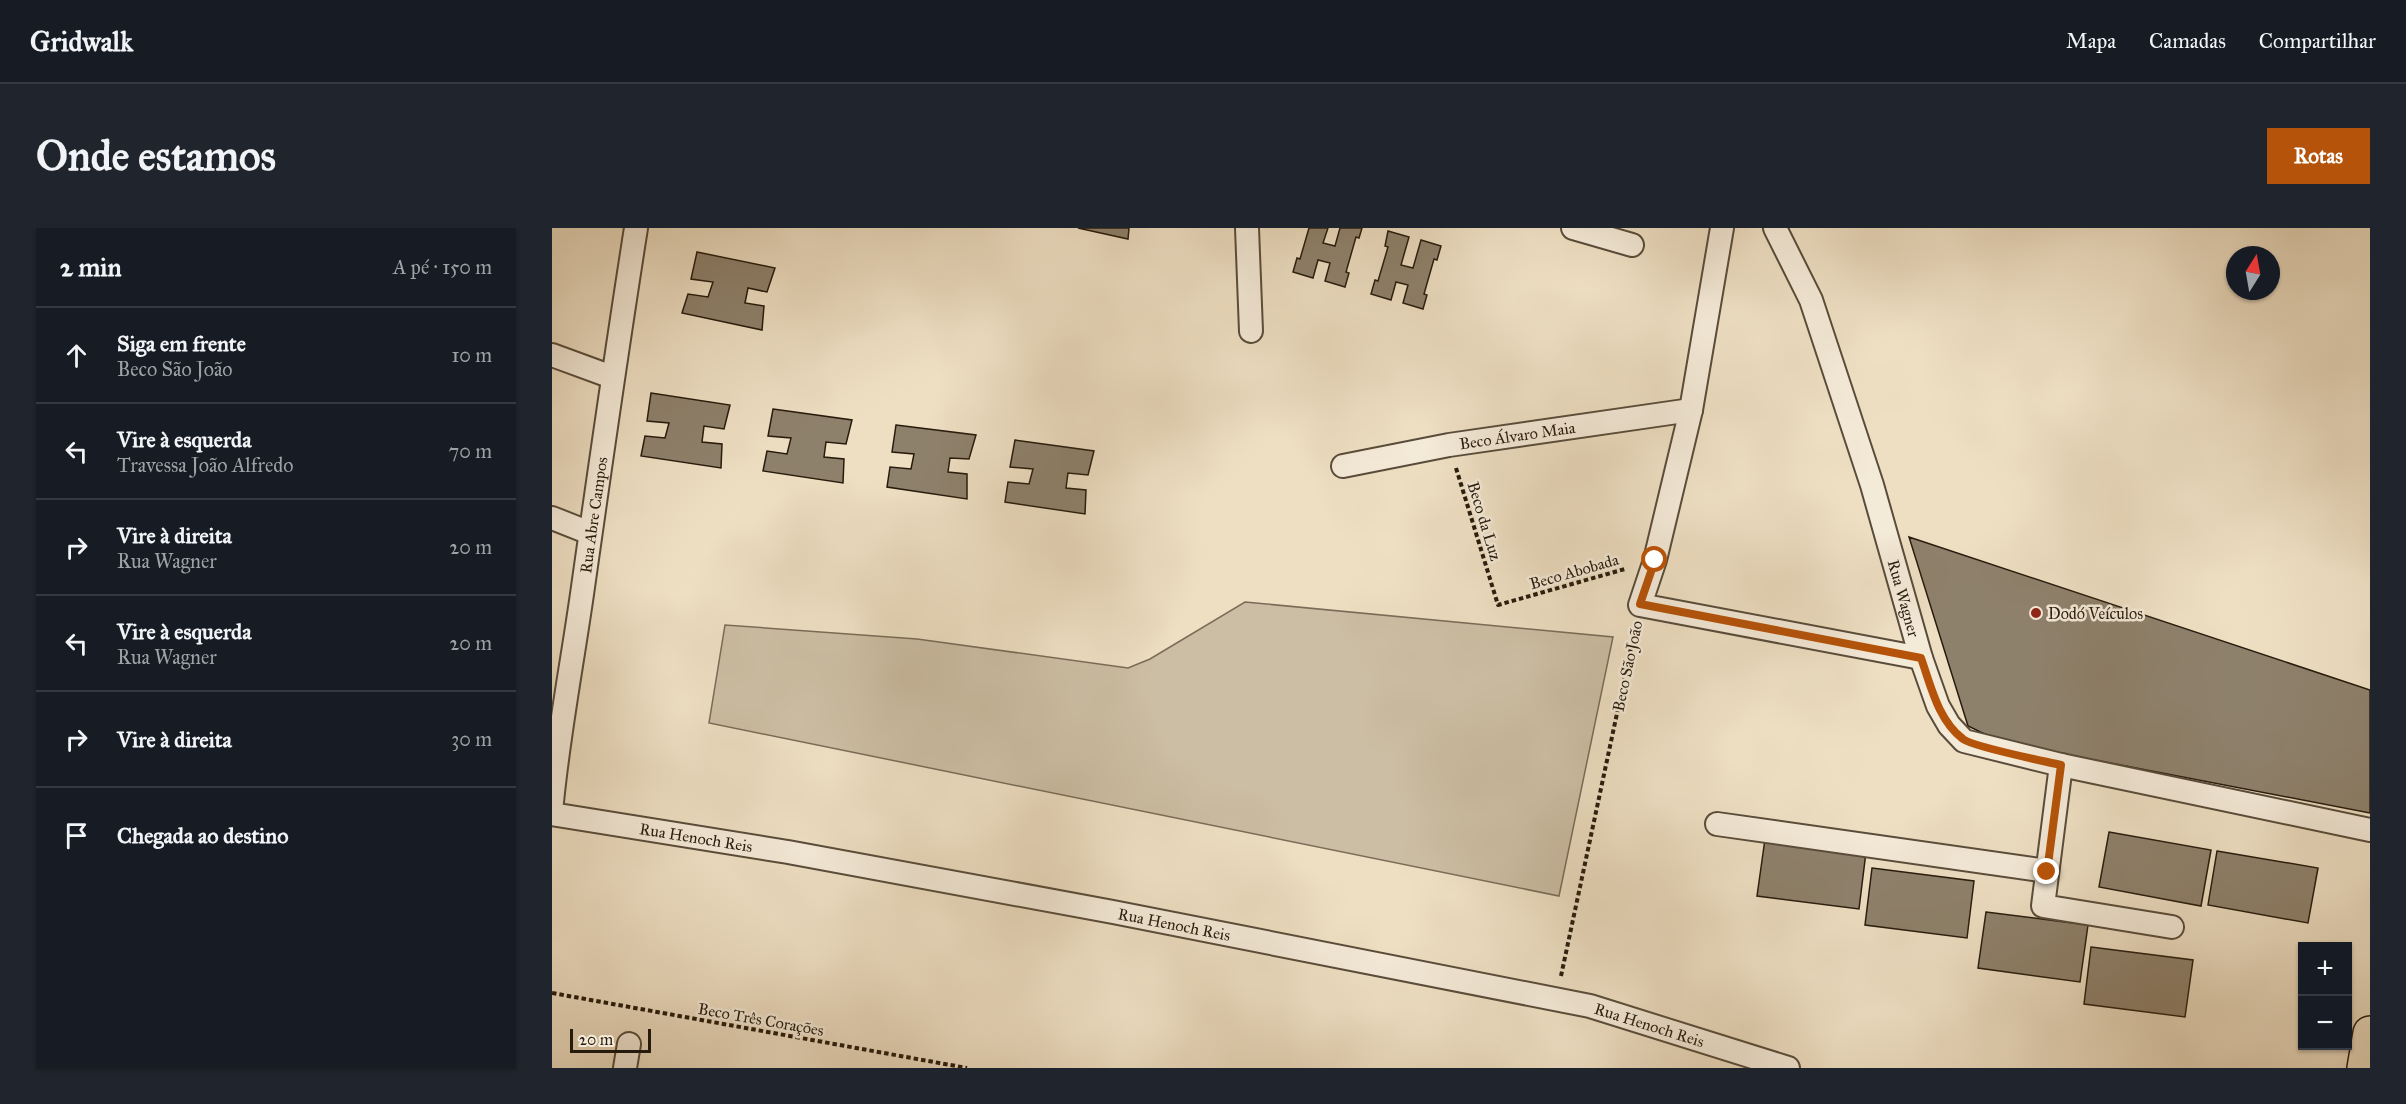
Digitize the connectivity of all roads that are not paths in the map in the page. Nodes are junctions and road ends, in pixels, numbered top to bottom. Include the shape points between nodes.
1 (636, 228) edge
2 (1247, 228) edge
3 (1573, 228) edge
4 (1722, 228) edge
5 (1775, 228) edge
6 (1632, 245) dead end
7 (1251, 331) dead end
8 (552, 355) edge
9 (612, 377) junction
10 (1691, 410) junction
11 (1343, 466) dead end
12 (552, 518) edge
13 (590, 533) junction
14 (1921, 658) junction
15 (2061, 765) junction
16 (552, 802) edge
17 (552, 814) edge
18 (1717, 824) dead end
19 (2370, 830) edge
20 (2047, 872) junction
21 (2172, 927) dead end
22 (2370, 1032) edge
23 (629, 1044) dead end
24 (625, 1068) edge
25 (1788, 1068) edge
26 (2364, 1068) edge

1 - 9 street, Rua Abre Campos
2 - 7 street
3 - 6 street
4 - 10 street, Beco São João
5 - 14 street, Rua Wagner via 1814,311 1872,485
8 - 9 street
9 - 13 street, Rua Abre Campos
10 - 11 street, Beco Álvaro Maia via 1449,445
10 - 14 street, Beco São João via 1655,560 1640,604
12 - 13 street
13 - 16 street, Rua Abre Campos
14 - 15 street, Rua Wagner via 1938,706 1964,741
15 - 19 street, Rua Wagner
15 - 20 street
17 - 25 street, Rua Henoch Reis via 1078,905 1590,1006
18 - 20 street
20 - 21 street via 2043,906
22 - 26 highway
23 - 24 street

